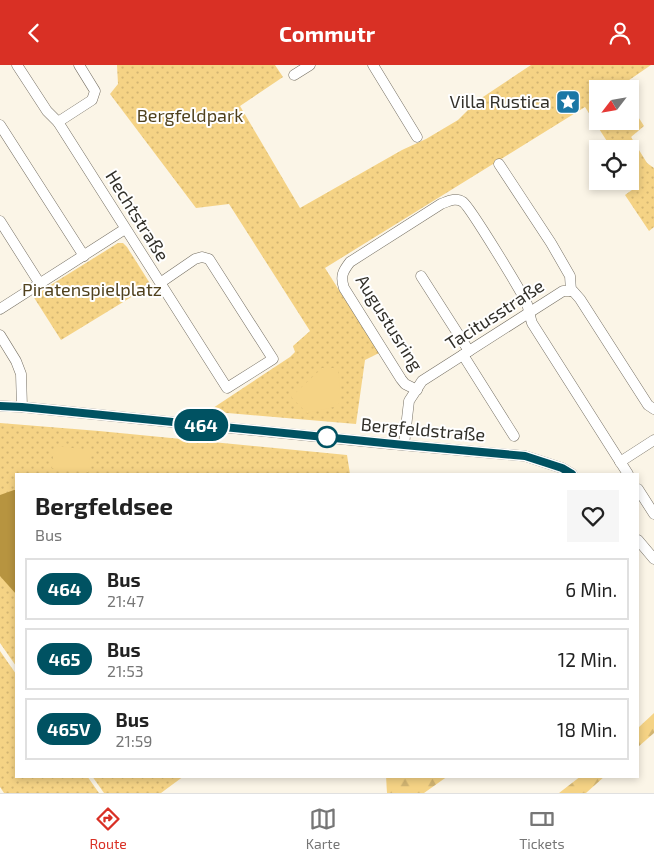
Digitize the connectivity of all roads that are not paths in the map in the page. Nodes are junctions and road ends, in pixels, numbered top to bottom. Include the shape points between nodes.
1 (17, 65) edge
2 (78, 65) edge
3 (310, 65) edge
4 (373, 65) edge
5 (294, 75) dead end
6 (58, 121) junction
7 (0, 125) edge
8 (417, 137) dead end
9 (499, 164) dead end
10 (0, 221) edge
11 (125, 229) junction
12 (84, 256) junction
13 (421, 276) dead end
14 (160, 283) junction
15 (40, 284) junction
16 (571, 291) junction
17 (0, 309) edge
18 (529, 312) junction
19 (0, 335) edge
20 (466, 353) junction
21 (417, 390) junction
22 (0, 406) edge
23 (22, 407) junction
24 (654, 409) edge
25 (514, 436) dead end
26 (654, 440) edge
27 (404, 445) junction
28 (620, 462) junction
29 (570, 473) edge
30 (627, 473) edge
31 (639, 491) edge
32 (654, 514) edge
33 (639, 542) edge
34 (654, 559) edge

1 - 6 street, Hechtstraße via 47,111
2 - 6 street via 95,91 92,101
3 - 5 street
4 - 8 street
6 - 11 street, Hechtstraße
7 - 12 street
9 - 16 street via 551,243 570,277
10 - 15 street
11 - 12 street
11 - 14 street, Hechtstraße
12 - 15 street
13 - 20 street
14 - 14 street, Hechtstraße via 195,259 209,259 273,359 227,388
15 - 17 street
16 - 18 street, Tacitusstraße via 563,291
16 - 24 street, Tacitusstraße via 580,299 648,405
18 - 20 street, Tacitusstraße
18 - 21 street, Augustusring via 527,303 473,216 464,203 457,200 441,204 350,261 342,273 344,288 401,379
18 - 28 street via 532,323
19 - 23 street via 21,374
20 - 21 street, Tacitusstraße via 422,381
20 - 25 street
21 - 27 street, Tacitusstraße via 409,401
22 - 23 street, Bergfeldstraße
23 - 27 street, Bergfeldstraße
26 - 28 street
27 - 29 street, Bergfeldstraße via 525,456
28 - 30 street
31 - 32 street
33 - 34 street

